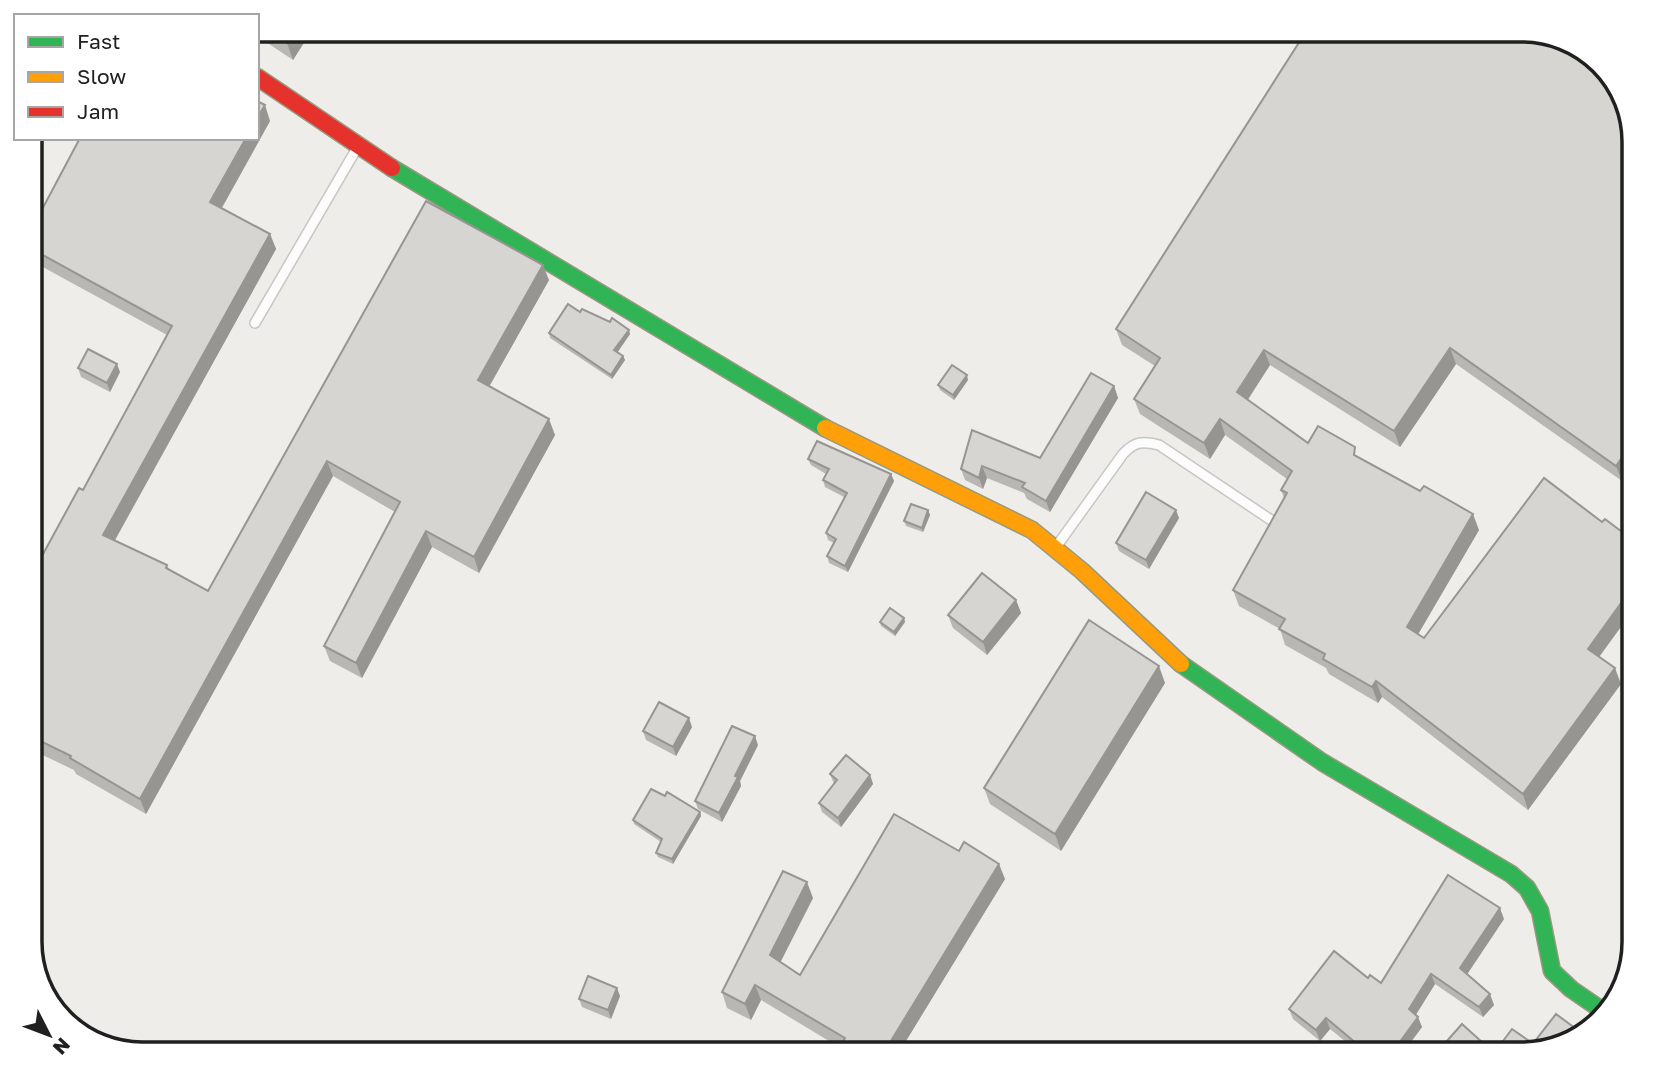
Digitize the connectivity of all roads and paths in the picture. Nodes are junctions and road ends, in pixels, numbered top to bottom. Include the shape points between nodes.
1 (259, 78) edge
2 (357, 147) junction
3 (255, 323) dead end
4 (1271, 520) edge
5 (1055, 549) junction
6 (1598, 1007) edge

1 - 2 street
2 - 3 lane
2 - 5 street via 844,439 1032,530
4 - 5 lane via 1159,445 1143,441 1123,454
5 - 6 street via 1184,667 1322,762 1520,881 1540,911 1552,971

